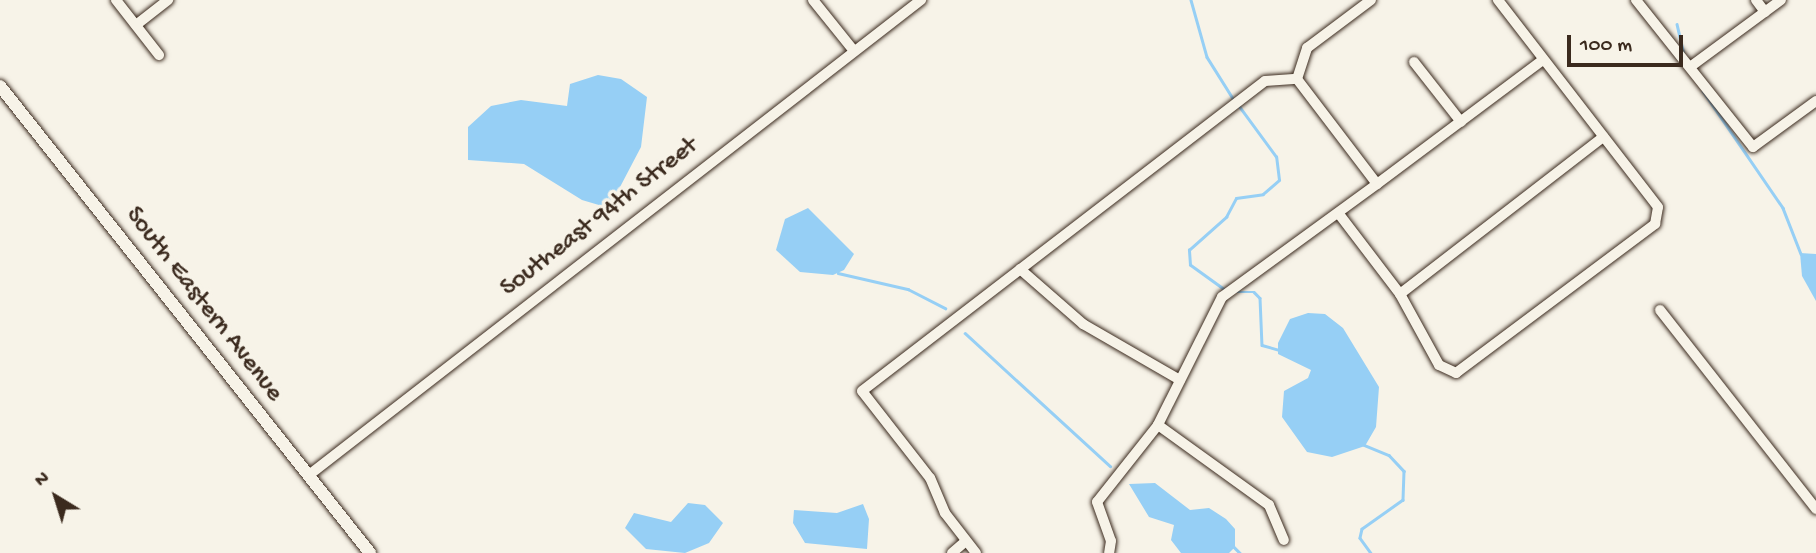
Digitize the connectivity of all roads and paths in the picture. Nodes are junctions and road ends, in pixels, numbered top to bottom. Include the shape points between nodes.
1 (116, 0) edge
2 (168, 0) edge
3 (813, 0) edge
4 (921, 0) edge
5 (1371, 0) edge
6 (1498, 0) edge
7 (1636, 0) edge
8 (1756, 0) edge
9 (1781, 0) edge
10 (1765, 12) junction
11 (136, 25) junction
12 (855, 51) junction
13 (159, 55) dead end
14 (1543, 60) junction
15 (1414, 62) dead end
16 (1690, 67) junction
17 (1297, 79) junction
18 (0, 86) edge
19 (1816, 101) edge
20 (1461, 122) junction
21 (1602, 138) junction
22 (1377, 184) junction
23 (1339, 214) junction
24 (1020, 269) junction
25 (1400, 294) junction
26 (1660, 310) dead end
27 (1180, 380) junction
28 (1158, 425) junction
29 (309, 475) junction
30 (1816, 509) edge
31 (1284, 540) dead end
32 (966, 541) junction
33 (370, 553) edge
34 (952, 553) edge
35 (976, 553) edge
36 (1109, 553) edge

1 - 11 street
2 - 11 street
3 - 12 street
4 - 12 street, Southeast 94th Street
5 - 17 street via 1307,48
6 - 14 street
7 - 16 street
8 - 10 street
9 - 10 street
10 - 16 street
11 - 13 street
12 - 29 street, Southeast 94th Street
14 - 20 street
14 - 21 street
15 - 20 street
16 - 19 street via 1753,148
17 - 22 street
17 - 24 street via 1265,80
18 - 29 main road, South Eastern Avenue
20 - 22 street
21 - 25 street
21 - 25 street via 1658,207 1655,223 1456,373 1439,365
22 - 23 street
23 - 25 street
23 - 27 street via 1222,297
24 - 27 street via 1083,324
24 - 32 street via 862,391 930,478
26 - 30 street
27 - 28 street
28 - 31 street via 1269,505
28 - 36 street via 1097,502 1111,541
29 - 33 main road, South Eastern Avenue
32 - 34 street
32 - 35 street

